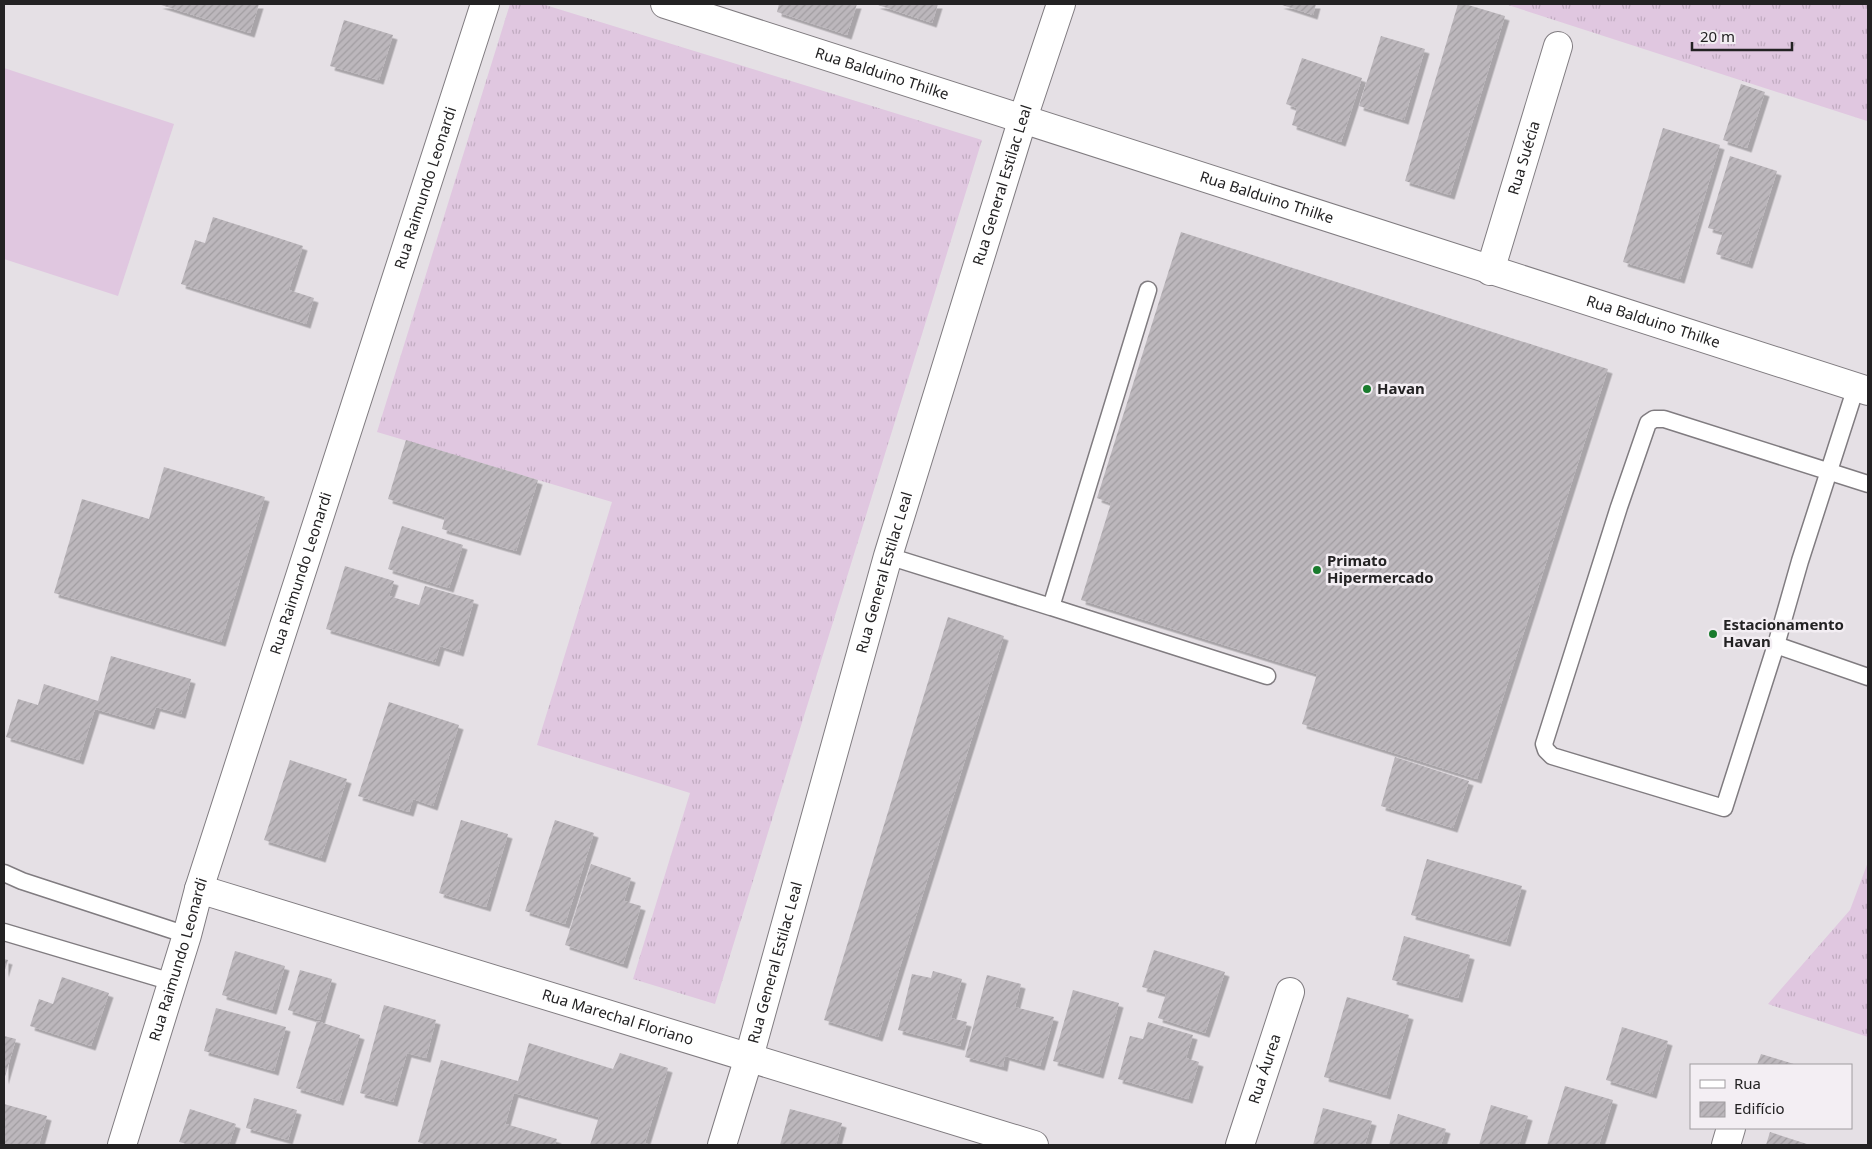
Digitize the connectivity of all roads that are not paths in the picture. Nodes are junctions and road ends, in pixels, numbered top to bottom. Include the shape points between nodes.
1 (485, 4) edge
2 (665, 4) edge
3 (1061, 4) edge
4 (1558, 46) dead end
5 (1023, 118) junction
6 (1490, 271) junction
7 (1148, 290) dead end
8 (1862, 389) edge
9 (1829, 472) junction
10 (1868, 484) edge
11 (888, 556) junction
12 (1051, 607) junction
13 (1776, 645) junction
14 (1267, 676) dead end
15 (1868, 677) edge
16 (4, 873) edge
17 (199, 889) junction
18 (4, 932) edge
19 (187, 935) junction
20 (172, 982) junction
21 (1290, 992) dead end
22 (749, 1057) junction
23 (1731, 1129) edge
24 (122, 1145) edge
25 (722, 1145) edge
26 (1034, 1145) edge
27 (1240, 1145) edge
28 (1726, 1145) edge

1 - 17 street, Rua Raimundo Leonardi
2 - 5 street, Rua Balduino Thilke
3 - 5 street, Rua General Estilac Leal
4 - 6 street, Rua Suécia
5 - 6 street, Rua Balduino Thilke
5 - 11 street, Rua General Estilac Leal
6 - 8 street, Rua Balduino Thilke
7 - 12 lane
8 - 9 lane
9 - 10 lane
9 - 13 lane
9 - 13 lane via 1664,419 1648,423 1544,744 1546,750 1552,756 1724,808
11 - 12 lane
11 - 22 street, Rua General Estilac Leal
12 - 14 lane
13 - 15 lane
16 - 19 lane
17 - 19 street, Rua Raimundo Leonardi
17 - 22 street, Rua Marechal Floriano
18 - 20 lane
19 - 20 street, Rua Raimundo Leonardi
20 - 24 street, Rua Raimundo Leonardi
21 - 27 street, Rua Áurea
22 - 25 street, Rua General Estilac Leal
22 - 26 street, Rua Marechal Floriano
23 - 28 street

